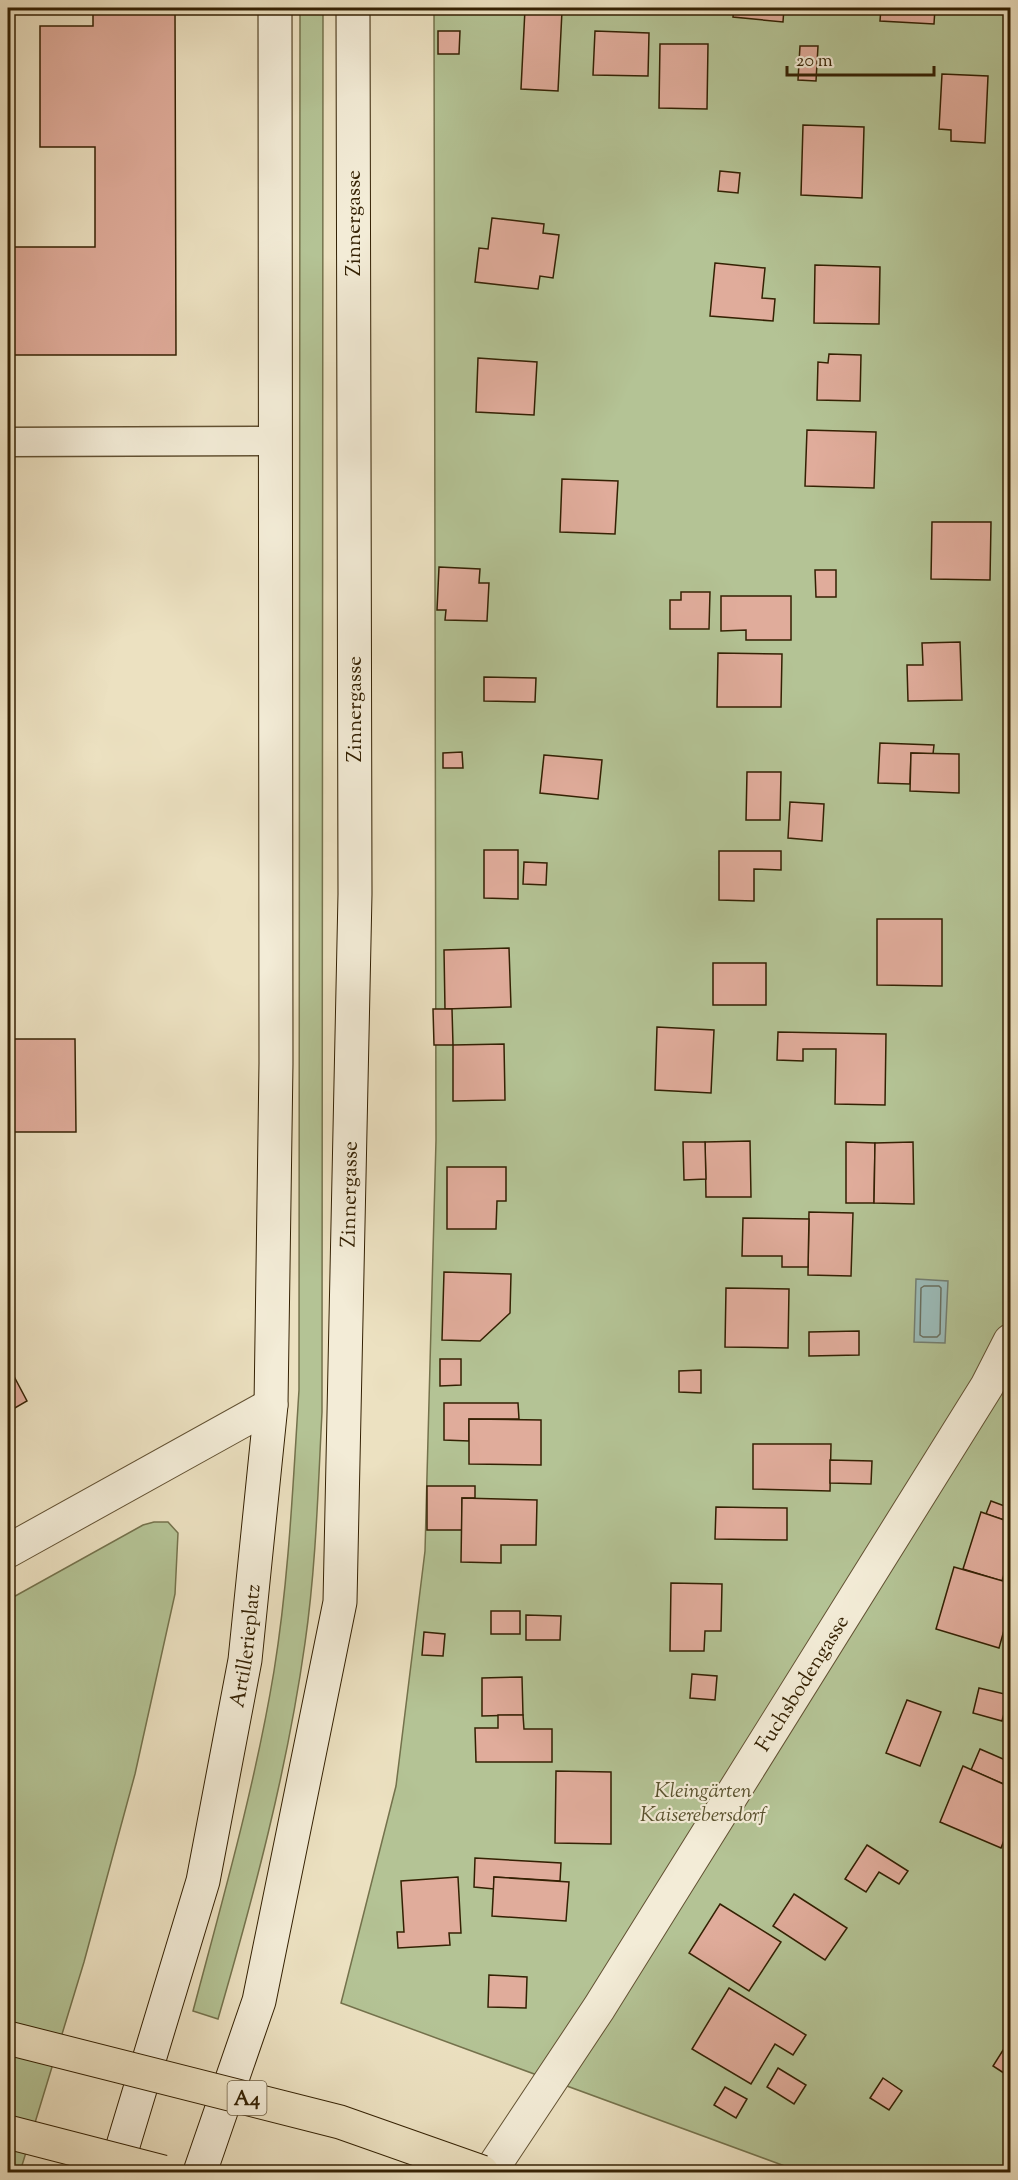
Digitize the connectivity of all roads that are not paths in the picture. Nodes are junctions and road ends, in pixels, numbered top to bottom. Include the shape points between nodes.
1 (275, 8) edge
2 (353, 8) edge
3 (276, 441) junction
4 (8, 442) edge
5 (1011, 1341) edge
6 (272, 1405) junction
7 (8, 1551) edge
8 (8, 2038) edge
9 (8, 2132) edge
10 (115, 2172) edge
11 (163, 2172) edge
12 (200, 2172) edge
13 (482, 2172) edge
14 (490, 2172) edge

1 - 3 main road
2 - 12 main road, Zinnergasse via 355,894 340,1602 259,2001
3 - 4 lane
3 - 6 main road
5 - 14 main road, Fuchsbodengasse via 987,1386 599,2008
6 - 7 main road
6 - 10 main road, Artillerieplatz via 245,1660 203,1881
8 - 13 highway, A4, bridge via 340,2122
9 - 11 highway, bridge

